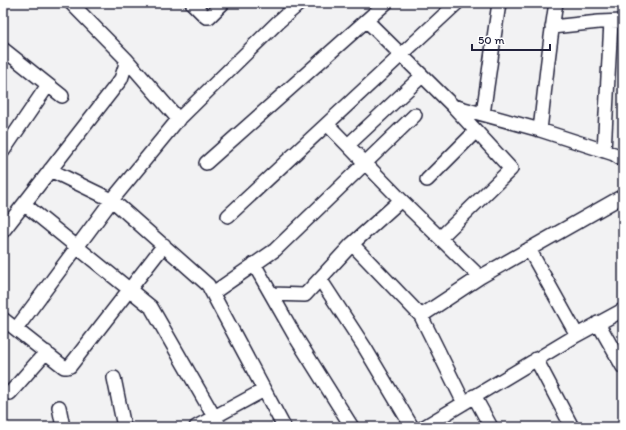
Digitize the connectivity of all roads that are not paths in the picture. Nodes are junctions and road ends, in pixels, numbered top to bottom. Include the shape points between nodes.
1 (71, 3) edge
2 (192, 3) edge
3 (223, 3) edge
4 (300, 3) edge
5 (386, 3) edge
6 (457, 3) edge
7 (499, 3) edge
8 (556, 3) edge
9 (367, 21) junction
10 (617, 22) edge
11 (552, 27) junction
12 (3, 49) edge
13 (402, 56) junction
14 (126, 59) junction
15 (422, 76) junction
16 (48, 85) junction
17 (62, 96) dead end
18 (453, 106) junction
19 (483, 114) junction
20 (415, 115) dead end
21 (179, 120) junction
22 (328, 124) junction
23 (540, 130) junction
24 (476, 131) junction
25 (348, 145) junction
26 (3, 151) edge
27 (604, 151) junction
28 (623, 160) edge
29 (206, 163) dead end
30 (366, 164) junction
31 (50, 170) junction
32 (427, 180) dead end
33 (623, 196) edge
34 (112, 200) junction
35 (401, 200) junction
36 (24, 204) junction
37 (228, 216) dead end
38 (3, 231) edge
39 (440, 238) junction
40 (352, 244) junction
41 (164, 245) junction
42 (78, 247) junction
43 (529, 249) junction
44 (254, 264) junction
45 (480, 277) junction
46 (320, 279) junction
47 (129, 289) junction
48 (213, 293) junction
49 (271, 294) junction
50 (623, 310) edge
51 (421, 316) junction
52 (3, 319) edge
53 (598, 323) junction
54 (16, 329) junction
55 (576, 335) junction
56 (46, 352) junction
57 (536, 359) junction
58 (623, 368) edge
59 (114, 378) dead end
60 (264, 390) junction
61 (10, 393) dead end
62 (469, 400) junction
63 (59, 407) dead end
64 (217, 422) edge
65 (63, 427) edge
66 (124, 427) edge
67 (196, 427) edge
68 (284, 427) edge
69 (352, 427) edge
70 (412, 427) edge
71 (424, 427) edge
72 (491, 427) edge
73 (572, 427) edge

1 - 14 street
2 - 3 street via 206,17
4 - 21 street
5 - 9 street
6 - 13 street
7 - 19 street
8 - 11 street
9 - 13 street
9 - 29 street
10 - 11 street
10 - 27 street
11 - 23 street
12 - 16 street
13 - 15 street
13 - 22 street
14 - 21 street
14 - 31 street via 120,80
15 - 18 street
15 - 25 street
16 - 17 street
16 - 26 street
18 - 19 street
18 - 24 street
19 - 23 street
20 - 30 street
21 - 34 street
22 - 25 street
22 - 37 street
23 - 27 street
24 - 32 street
24 - 39 street via 511,169
25 - 30 street
27 - 28 street
30 - 35 street
30 - 44 street via 275,250
31 - 34 street
31 - 36 street
33 - 43 street
34 - 41 street
34 - 42 street
35 - 39 street
35 - 40 street
36 - 38 street
36 - 42 street
39 - 45 street
40 - 46 street
40 - 51 street
41 - 47 street
41 - 48 street via 208,285
42 - 47 street
42 - 54 street
43 - 45 street
43 - 55 street
44 - 48 street
44 - 49 street
45 - 51 street
46 - 49 street via 305,295
46 - 70 street
47 - 56 street via 70,366 64,367
47 - 64 street via 151,307
48 - 60 street
49 - 69 street
50 - 53 street
51 - 62 street
52 - 54 street
53 - 55 street
53 - 58 street
54 - 56 street
55 - 57 street
56 - 61 street
57 - 62 street
57 - 73 street
59 - 66 street
60 - 64 street
60 - 68 street
62 - 71 street
62 - 72 street
63 - 65 street
64 - 67 street

